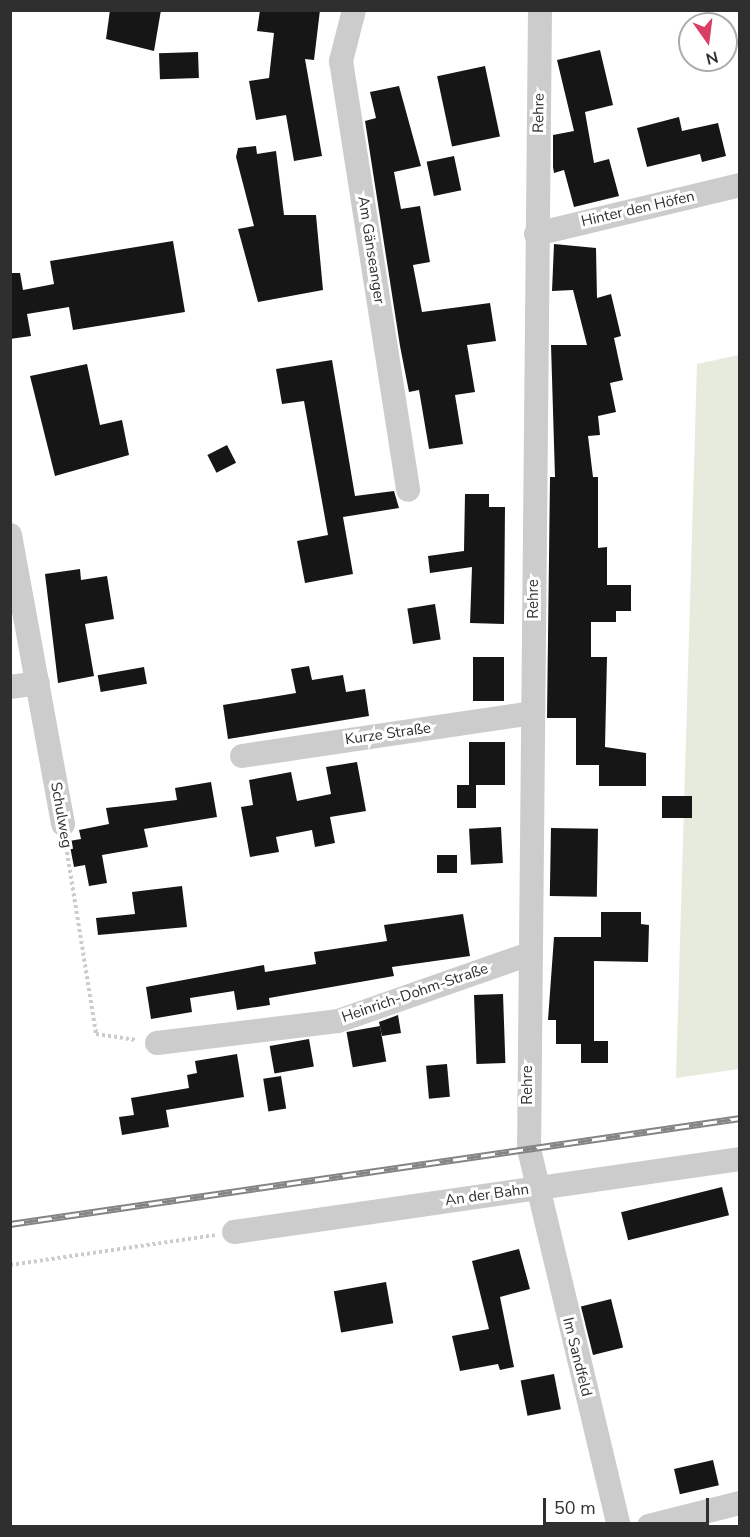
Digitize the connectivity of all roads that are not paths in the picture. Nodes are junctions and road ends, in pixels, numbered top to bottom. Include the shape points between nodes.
1 (354, 10) edge
2 (540, 10) edge
3 (740, 185) edge
4 (536, 234) junction
5 (408, 490) dead end
6 (10, 535) edge
7 (38, 683) junction
8 (10, 687) edge
9 (533, 713) junction
10 (242, 756) dead end
11 (63, 824) road end
12 (529, 954) junction
13 (158, 1043) road end
14 (740, 1159) edge
15 (535, 1188) junction
16 (234, 1232) road end
17 (740, 1503) edge
18 (619, 1527) edge
19 (649, 1527) edge

1 - 5 street, Am Gänseanger via 341,62
2 - 4 street, Rehre
3 - 4 street, Hinter den Höfen
4 - 9 street, Rehre
6 - 7 street, Schulweg
7 - 8 street
7 - 11 street, Schulweg
9 - 10 street, Kurze Straße
9 - 12 street, Rehre
12 - 13 street, Heinrich-Dohm-Straße via 338,1021
12 - 15 street, Rehre via 528,1129
14 - 15 street, An der Bahn
15 - 16 street, An der Bahn
15 - 18 street, Im Sandfeld
17 - 19 street

